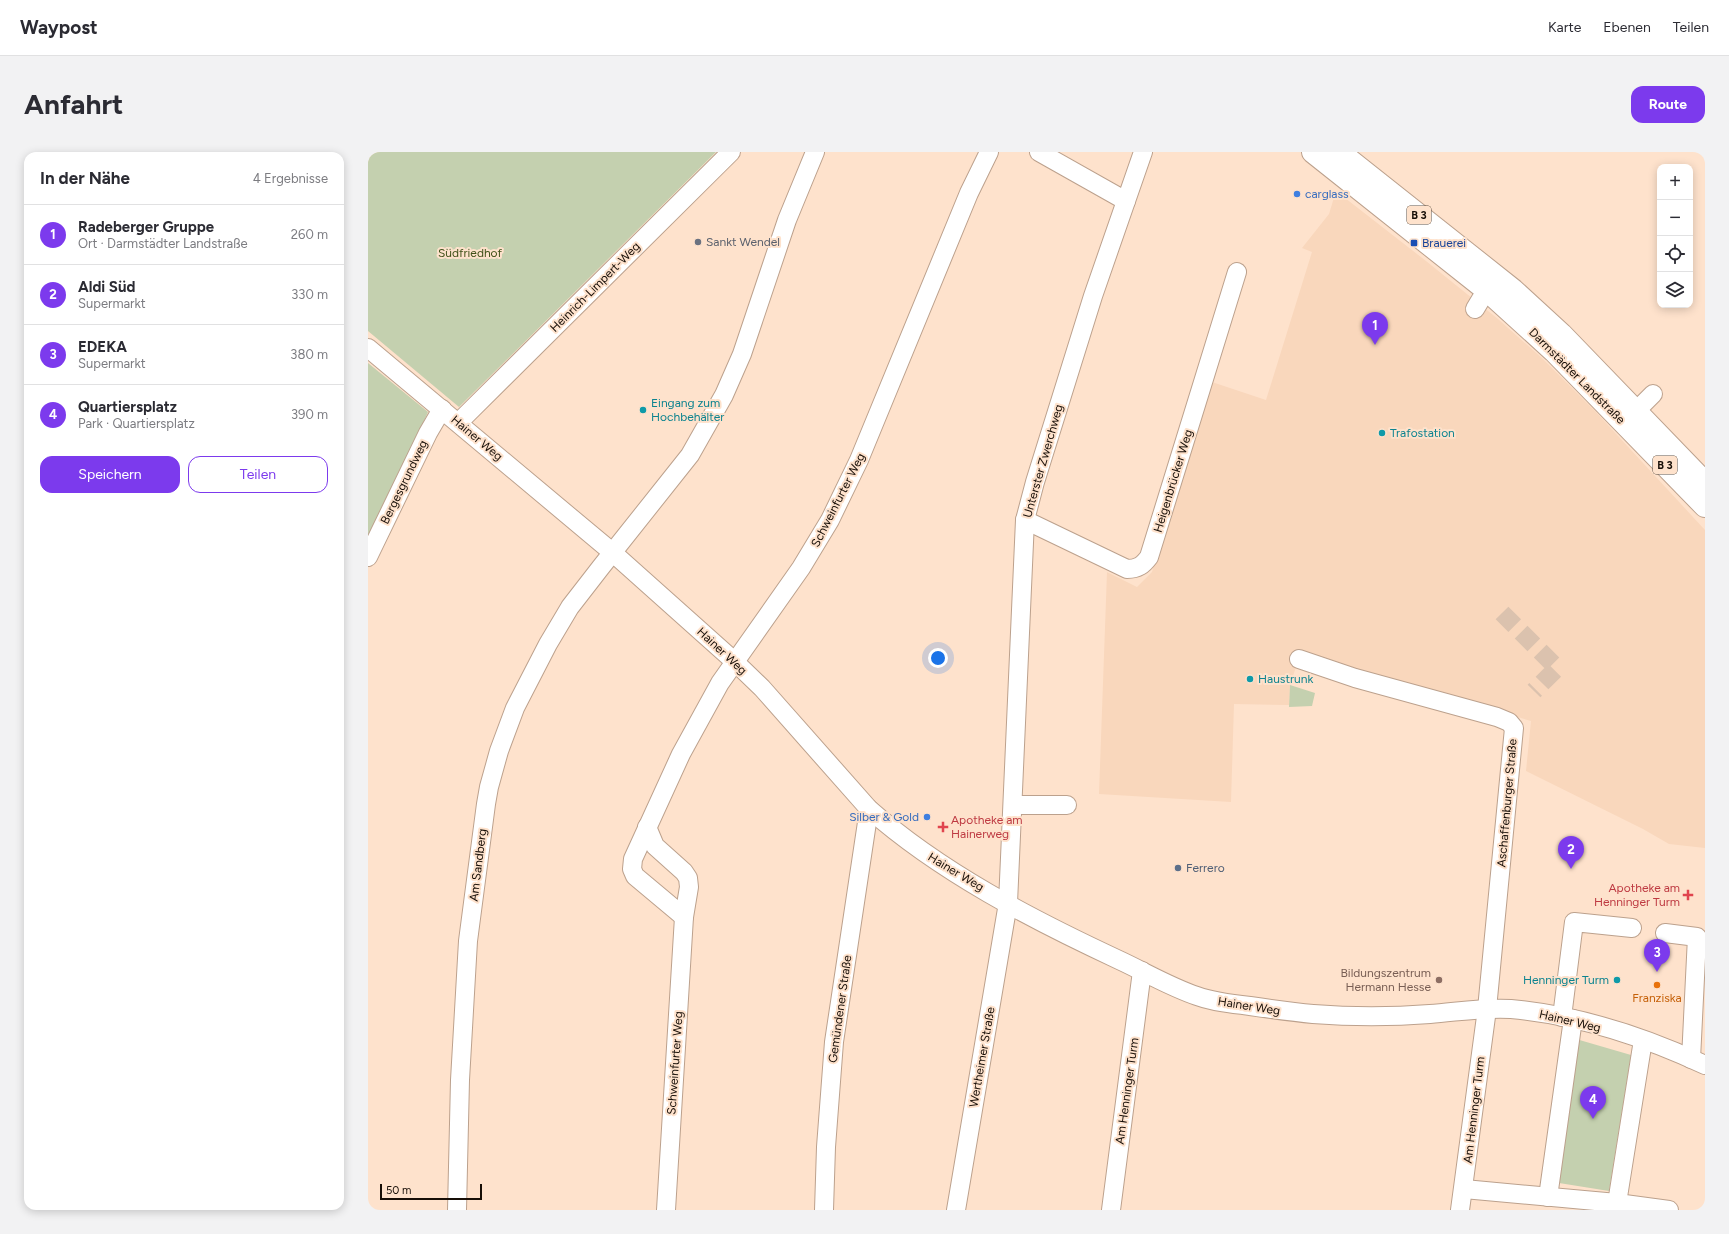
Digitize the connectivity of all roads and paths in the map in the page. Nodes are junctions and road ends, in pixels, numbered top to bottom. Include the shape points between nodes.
1 (731, 152) edge
2 (815, 152) edge
3 (990, 152) edge
4 (1039, 152) edge
5 (1143, 152) edge
6 (1313, 152) edge
7 (1339, 152) edge
8 (1126, 200) junction
9 (1464, 250) junction
10 (1441, 254) junction
11 (1237, 272) dead end
12 (1487, 292) junction
13 (368, 348) edge
14 (1653, 394) dead end
15 (442, 409) junction
16 (1630, 417) junction
17 (459, 422) junction
18 (1705, 483) edge
19 (1705, 506) edge
20 (1025, 520) junction
21 (612, 552) junction
22 (368, 557) edge
23 (1299, 659) dead end
24 (734, 661) junction
25 (1013, 805) junction
26 (1067, 805) dead end
27 (869, 809) junction
28 (647, 827) junction
29 (1008, 903) junction
30 (684, 917) junction
31 (1632, 928) dead end
32 (1665, 933) dead end
33 (1142, 971) junction
34 (1488, 1009) junction
35 (1568, 1018) junction
36 (1643, 1040) junction
37 (1698, 1062) edge
38 (1464, 1189) junction
39 (1548, 1197) junction
40 (1617, 1203) junction
41 (1568, 1205) edge
42 (457, 1210) edge
43 (666, 1210) edge
44 (824, 1210) edge
45 (956, 1210) edge
46 (1111, 1210) edge
47 (1460, 1210) edge
48 (1669, 1210) edge

1 - 17 street, Heinrich-Limpert-Weg
2 - 21 street, Am Sandberg via 787,220 742,354 724,395 690,455
3 - 24 street, Schweinfurter Weg via 969,193 842,497 801,568
4 - 8 street
5 - 8 street, Unterster Zwerchweg
6 - 10 main road, Darmstädter Landstraße / B 3
7 - 9 main road, Darmstädter Landstraße / B 3
8 - 20 street, Unterster Zwerchweg via 1093,296
9 - 10 street
9 - 12 main road, Darmstädter Landstraße / B 3
10 - 12 main road, Darmstädter Landstraße / B 3
11 - 20 street, Heigenbrücker Weg via 1150,557 1146,562 1135,569 1127,569
12 - 16 main road, Darmstädter Landstraße / B 3 via 1561,334
13 - 15 street, Hainer Weg
14 - 16 street
15 - 17 street, Hainer Weg
15 - 22 street, Bergesgrundweg
16 - 18 main road, Darmstädter Landstraße / B 3
16 - 19 main road, Darmstädter Landstraße / B 3
17 - 21 street, Hainer Weg
20 - 25 street, Unterster Zwerchweg
21 - 24 street, Hainer Weg
21 - 42 street, Am Sandberg via 570,607 529,680 506,731 489,787 468,941 460,1080
23 - 34 street, Aschaffenburger Straße via 1355,678 1497,717 1514,728
24 - 27 street, Hainer Weg via 762,688
24 - 28 street, Schweinfurter Weg via 681,754
25 - 26 street
25 - 29 street, Unterster Zwerchweg
27 - 29 street, Hainer Weg via 918,849
27 - 44 street, Gemündener Straße via 834,1042
28 - 30 street, Schweinfurter Weg via 655,846 688,878
28 - 30 street, Schweinfurter Weg via 633,859 632,869 635,876
29 - 33 street, Hainer Weg
29 - 45 street, Wertheimer Straße
30 - 43 street, Schweinfurter Weg
31 - 35 street via 1574,922
32 - 37 street via 1698,937
33 - 34 street, Hainer Weg via 1197,996 1226,1003 1291,1012 1390,1016
33 - 46 street, Am Henninger Turm
34 - 35 street, Hainer Weg via 1510,1009
34 - 38 street, Am Henninger Turm
35 - 36 street, Hainer Weg
35 - 39 street
36 - 37 street, Hainer Weg
36 - 40 street
38 - 39 street
38 - 47 street, Am Henninger Turm
39 - 41 street
40 - 41 street
40 - 48 street

